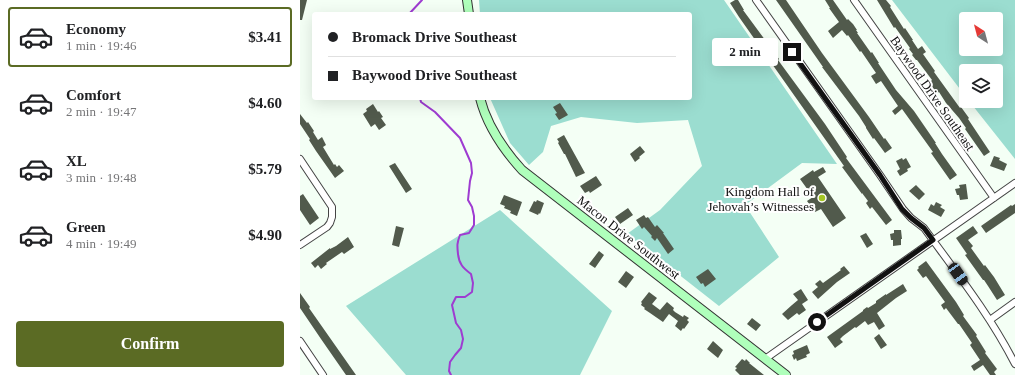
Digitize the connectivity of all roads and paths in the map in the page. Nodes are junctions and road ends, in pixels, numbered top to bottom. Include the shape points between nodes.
1 (467, 0) edge
2 (756, 0) edge
3 (854, 0) edge
4 (468, 12) edge
5 (481, 100) edge
6 (300, 159) edge
7 (1015, 183) edge
8 (994, 198) junction
9 (933, 240) junction
10 (300, 246) edge
11 (1015, 302) edge
12 (990, 320) junction
13 (300, 341) edge
14 (765, 358) junction
15 (1015, 364) edge
16 (323, 375) edge
17 (786, 375) edge

1 - 4 street
2 - 9 street via 902,209 924,228
3 - 8 street, Baywood Drive Southeast
5 - 14 street, Macon Drive Southwest via 493,131 522,170
6 - 10 street via 332,207 332,218 327,227
7 - 8 street
8 - 9 street
9 - 12 street
9 - 14 street
11 - 12 street
12 - 15 street
13 - 16 street
14 - 17 street, Macon Drive Southwest

